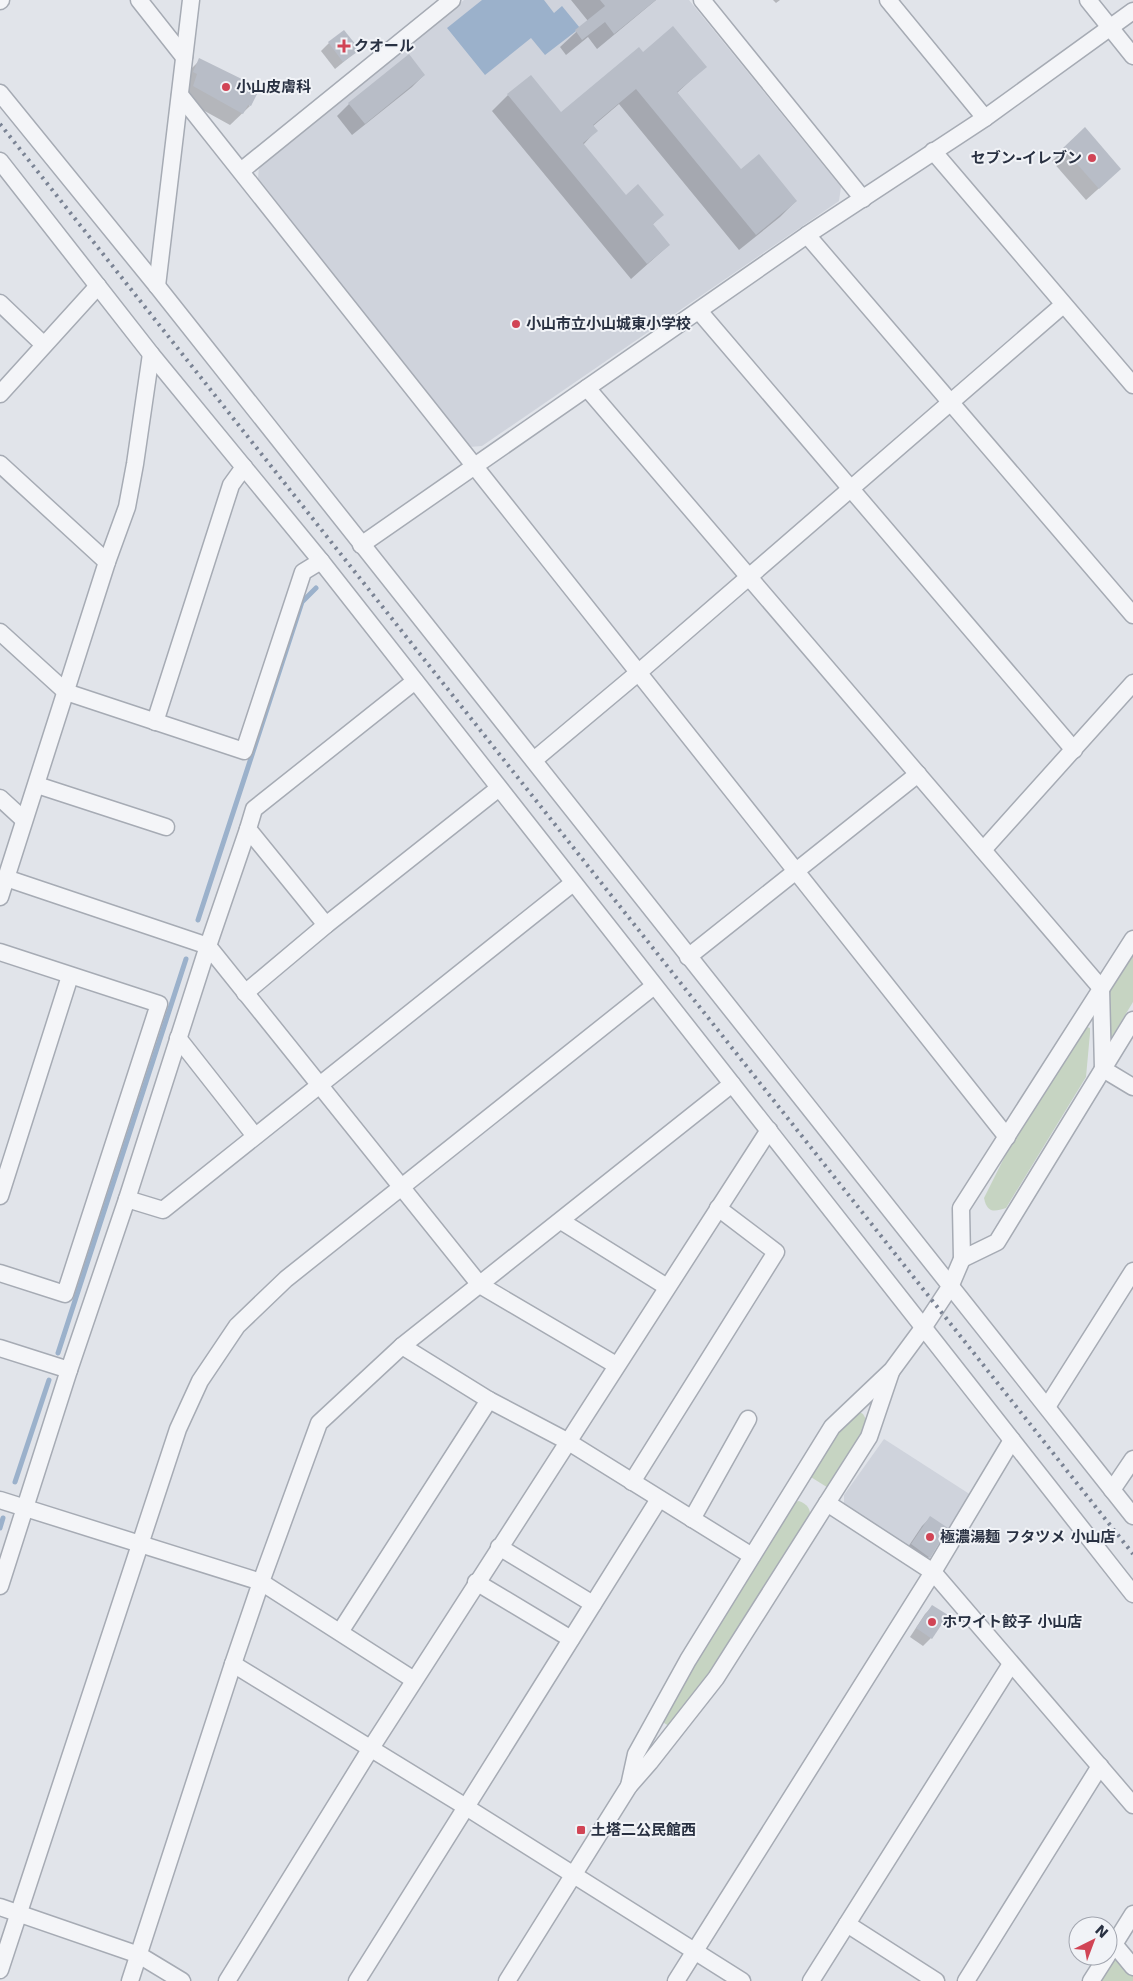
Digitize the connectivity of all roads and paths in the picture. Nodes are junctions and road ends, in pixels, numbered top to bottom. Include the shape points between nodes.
1 (139, 0) edge
2 (190, 0) edge
3 (451, 0) edge
4 (702, 0) edge
5 (888, 0) edge
6 (1088, 0) edge
7 (1133, 11) edge
8 (1110, 27) junction
9 (1133, 56) edge
10 (184, 57) junction
11 (0, 93) edge
12 (180, 94) junction
13 (985, 118) junction
14 (933, 151) junction
15 (0, 161) edge
16 (241, 171) junction
17 (863, 199) junction
18 (808, 235) junction
19 (98, 286) junction
20 (157, 286) junction
21 (0, 303) edge
22 (1063, 304) junction
23 (699, 311) junction
24 (44, 345) junction
25 (151, 354) junction
26 (1133, 385) edge
27 (587, 388) junction
28 (0, 394) edge
29 (950, 402) junction
30 (0, 464) edge
31 (474, 466) junction
32 (244, 467) junction
33 (852, 488) junction
34 (361, 545) junction
35 (320, 561) junction
36 (107, 562) junction
37 (749, 577) junction
38 (1133, 615) edge
39 (0, 632) edge
40 (639, 672) junction
41 (415, 681) junction
42 (1131, 688) edge
43 (66, 692) junction
44 (155, 722) junction
45 (1074, 750) junction
46 (534, 760) junction
47 (918, 774) junction
48 (37, 785) junction
49 (499, 788) junction
50 (0, 798) edge
51 (24, 820) junction
52 (166, 826) dead end
53 (248, 828) junction
54 (983, 850) junction
55 (796, 871) junction
56 (6, 878) junction
57 (573, 883) junction
58 (0, 896) edge
59 (326, 925) junction
60 (1133, 939) edge
61 (208, 946) junction
62 (0, 952) edge
63 (688, 958) junction
64 (70, 976) junction
65 (654, 986) junction
66 (1101, 988) junction
67 (245, 993) junction
68 (1133, 1020) edge
69 (178, 1038) junction
70 (1103, 1069) junction
71 (732, 1084) junction
72 (320, 1085) junction
73 (1133, 1088) edge
74 (768, 1130) junction
75 (255, 1136) junction
76 (1006, 1136) junction
77 (402, 1187) junction
78 (0, 1196) edge
79 (127, 1199) junction
80 (718, 1208) junction
81 (561, 1221) junction
82 (962, 1259) junction
83 (1133, 1271) edge
84 (0, 1272) edge
85 (480, 1285) junction
86 (666, 1287) junction
87 (950, 1287) junction
88 (923, 1328) junction
89 (402, 1346) junction
90 (0, 1348) edge
91 (616, 1365) junction
92 (69, 1370) junction
93 (892, 1370) junction
94 (488, 1400) junction
95 (1046, 1408) junction
96 (748, 1419) dead end
97 (1012, 1440) junction
98 (567, 1441) junction
99 (1133, 1459) edge
100 (632, 1482) junction
101 (1112, 1490) junction
102 (659, 1499) junction
103 (0, 1500) edge
104 (827, 1504) junction
105 (25, 1508) junction
106 (1133, 1516) edge
107 (692, 1519) junction
108 (140, 1544) junction
109 (499, 1547) junction
110 (752, 1556) junction
111 (3, 1566) edge
112 (933, 1572) junction
113 (261, 1582) junction
114 (476, 1582) junction
115 (0, 1586) edge
116 (1133, 1594) edge
117 (593, 1604) junction
118 (340, 1632) junction
119 (571, 1639) junction
120 (232, 1664) junction
121 (1011, 1664) junction
122 (414, 1680) junction
123 (371, 1748) junction
124 (1100, 1766) junction
125 (629, 1786) junction
126 (1133, 1805) edge
127 (466, 1807) junction
128 (573, 1875) junction
129 (0, 1907) edge
130 (19, 1914) junction
131 (1133, 1914) edge
132 (847, 1924) junction
133 (1118, 1938) edge
134 (694, 1952) junction
135 (138, 1955) junction
136 (1118, 1957) edge
137 (1100, 1966) edge
138 (1133, 1967) edge
139 (0, 1970) edge
140 (130, 1981) edge
141 (182, 1981) edge
142 (227, 1981) edge
143 (357, 1981) edge
144 (507, 1981) edge
145 (676, 1981) edge
146 (742, 1981) edge
147 (811, 1981) edge
148 (936, 1981) edge
149 (966, 1981) edge
150 (1091, 1981) edge

1 - 10 street
2 - 10 street
3 - 16 street
4 - 17 street
5 - 13 street
6 - 8 street
7 - 8 street
8 - 9 street
8 - 13 street
10 - 12 street
11 - 20 street
12 - 16 street
12 - 20 street
13 - 14 street
14 - 17 street
14 - 22 street
15 - 19 street
16 - 31 street
17 - 18 street
18 - 23 street
18 - 29 street
19 - 24 street
19 - 25 street
20 - 34 street
21 - 24 street
22 - 26 street
22 - 29 street
23 - 27 street
23 - 33 street
24 - 28 street
25 - 32 street
25 - 36 street via 126,507
27 - 31 street
27 - 37 street
29 - 33 street
29 - 38 street
30 - 36 street
31 - 34 street
31 - 40 street
32 - 35 street
32 - 44 street via 231,485
33 - 37 street
33 - 45 street
34 - 46 street
35 - 41 street
35 - 44 street via 303,572 244,751
36 - 43 street
37 - 40 street
37 - 47 street
39 - 43 street
40 - 46 street
40 - 55 street
41 - 49 street
41 - 53 street via 254,809
42 - 45 street
43 - 44 street
43 - 48 street
45 - 54 street
46 - 63 street
47 - 54 street
47 - 55 street
48 - 51 street
48 - 52 street
49 - 57 street
49 - 59 street
50 - 51 street
51 - 56 street
53 - 59 street
53 - 61 street
54 - 66 street
55 - 63 street
55 - 76 street
56 - 58 street
56 - 61 street
57 - 65 street
57 - 72 street
59 - 67 street
60 - 66 street
61 - 67 street
61 - 69 street
62 - 64 street
63 - 87 street
64 - 78 street
64 - 84 street via 159,1004 65,1294
65 - 71 street
65 - 77 street
66 - 70 street
66 - 76 street
67 - 72 street
68 - 70 street
69 - 75 street
69 - 79 street
70 - 73 street
70 - 82 street via 997,1242
71 - 74 street
71 - 81 street
72 - 75 street
72 - 77 street
74 - 80 street
74 - 88 street
75 - 79 street via 163,1210
76 - 82 street via 961,1208
77 - 85 street
77 - 108 street via 286,1279 237,1326 200,1381 178,1429
79 - 92 street
80 - 86 street
80 - 100 street via 776,1252
81 - 85 street
81 - 86 street
82 - 87 street
83 - 95 street
85 - 89 street
85 - 91 street
86 - 91 street
87 - 88 street
87 - 95 street
88 - 93 street
88 - 97 street
89 - 94 street
89 - 113 street via 319,1423
90 - 92 street
91 - 98 street
92 - 105 street
93 - 104 street via 868,1437
93 - 110 street via 832,1427
94 - 98 street
94 - 118 street
95 - 101 street
96 - 107 street
97 - 112 street
97 - 116 street
98 - 100 street
98 - 109 street
99 - 101 street
100 - 102 street
101 - 106 street
102 - 107 street
102 - 117 street
103 - 105 street
104 - 112 street
104 - 125 street via 716,1678
105 - 108 street
105 - 111 street
107 - 110 street
108 - 113 street
108 - 130 street
109 - 114 street
109 - 117 street
110 - 125 street via 688,1660 636,1754
111 - 115 street
112 - 121 street
112 - 134 street
113 - 118 street
113 - 120 street
114 - 119 street
114 - 122 street
117 - 119 street
118 - 122 street
119 - 127 street
120 - 123 street
120 - 135 street
121 - 124 street
121 - 132 street
122 - 123 street
123 - 127 street
123 - 142 street
124 - 126 street
124 - 149 street
125 - 128 street
127 - 128 street
127 - 143 street
128 - 134 street
128 - 144 street
129 - 130 street
130 - 135 street
130 - 139 street
131 - 133 street
132 - 147 street
132 - 148 street
134 - 145 street
134 - 146 street
135 - 140 street
135 - 141 street
136 - 138 street
137 - 150 street

